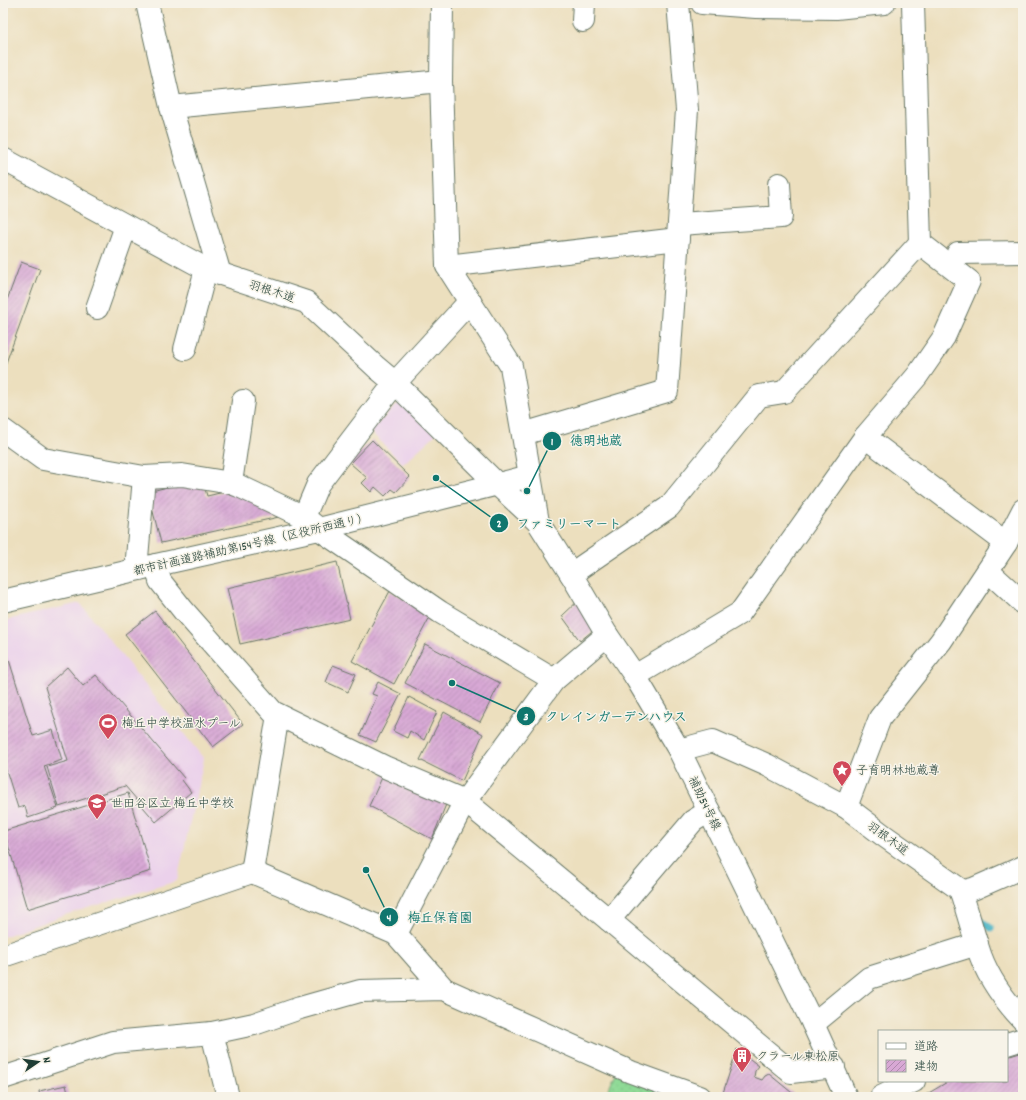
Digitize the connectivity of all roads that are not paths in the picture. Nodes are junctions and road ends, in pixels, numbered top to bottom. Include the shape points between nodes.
1 (147, 3) edge
2 (442, 3) edge
3 (678, 3) edge
4 (702, 3) edge
5 (884, 3) edge
6 (913, 3) edge
7 (441, 80) junction
8 (171, 107) junction
9 (3, 159) edge
10 (779, 184) dead end
11 (126, 226) junction
12 (679, 232) junction
13 (920, 243) junction
14 (1023, 252) edge
15 (958, 253) dead end
16 (447, 266) junction
17 (213, 272) junction
18 (470, 301) junction
19 (97, 308) dead end
20 (185, 349) dead end
21 (395, 383) junction
22 (243, 401) dead end
23 (3, 430) edge
24 (523, 434) junction
25 (865, 437) junction
26 (530, 476) junction
27 (144, 477) junction
28 (231, 483) junction
29 (498, 485) junction
30 (1023, 510) edge
31 (538, 522) junction
32 (312, 523) junction
33 (1006, 543) junction
34 (148, 567) junction
35 (988, 571) junction
36 (571, 574) junction
37 (3, 601) edge
38 (1023, 603) edge
39 (607, 635) junction
40 (635, 676) junction
41 (554, 680) junction
42 (278, 715) junction
43 (679, 750) junction
44 (465, 801) junction
45 (846, 807) junction
46 (709, 811) junction
47 (1023, 867) edge
48 (252, 872) junction
49 (961, 892) junction
50 (609, 920) junction
51 (396, 934) junction
52 (977, 944) junction
53 (3, 956) edge
54 (444, 989) junction
55 (1023, 1020) edge
56 (814, 1024) junction
57 (212, 1033) junction
58 (1023, 1039) edge
59 (1008, 1044) edge
60 (834, 1066) junction
61 (3, 1078) edge
62 (912, 1082) edge
63 (228, 1097) edge
64 (700, 1097) edge
65 (846, 1097) edge
66 (880, 1097) edge

1 - 8 street
2 - 7 street
3 - 12 street via 687,110
4 - 5 street via 836,8
6 - 13 street
7 - 8 street
7 - 16 street
8 - 17 street
9 - 11 street, 羽根木道
10 - 12 street via 781,217
11 - 17 street, 羽根木道
11 - 19 street
12 - 16 street
12 - 24 street via 667,391
13 - 25 street via 968,281 944,337 917,376
13 - 36 street via 784,392 758,396 669,507
14 - 15 street
16 - 18 street, 補助54号線
17 - 20 street
17 - 21 street, 羽根木道 via 306,302
18 - 21 street
18 - 24 street, 補助54号線 via 511,366
21 - 29 street, 羽根木道
21 - 32 street via 318,484
22 - 28 street
23 - 27 street via 43,459
24 - 26 street, 補助54号線
25 - 33 street
25 - 40 street via 740,613
26 - 29 street, 都市計画道路補助第154号線（区役所西通り）
26 - 31 street, 補助54号線
27 - 28 street via 182,475
27 - 34 street via 137,558
28 - 32 street
29 - 31 street, 補助54号線
29 - 32 street, 都市計画道路補助第154号線（区役所西通り）
30 - 33 street
31 - 36 street, 補助54号線
32 - 34 street, 都市計画道路補助第154号線（区役所西通り）
32 - 41 street via 440,612
33 - 35 street
34 - 37 street, 都市計画道路補助第154号線（区役所西通り）
34 - 42 street via 183,610
35 - 38 street
35 - 45 street via 942,641 880,718
36 - 39 street, 補助54号線
39 - 40 street, 補助54号線
39 - 41 street
40 - 43 street, 補助54号線
41 - 44 street
42 - 44 street via 385,767
42 - 48 street
43 - 45 street, 羽根木道 via 713,741 767,765
43 - 46 street, 補助54号線
44 - 50 street
44 - 51 street
45 - 49 street, 羽根木道
46 - 50 street via 693,820
46 - 56 street, 補助54号線
47 - 49 street
48 - 51 street
48 - 53 street
49 - 52 street
50 - 60 street via 791,1072
51 - 54 street
52 - 55 street via 997,988
52 - 56 street via 869,978
54 - 57 street via 360,991 254,1024
54 - 64 street via 631,1072
56 - 60 street, 補助54号線
57 - 61 street via 114,1042
57 - 63 street
58 - 59 street
60 - 65 street, 補助54号線
62 - 66 street

